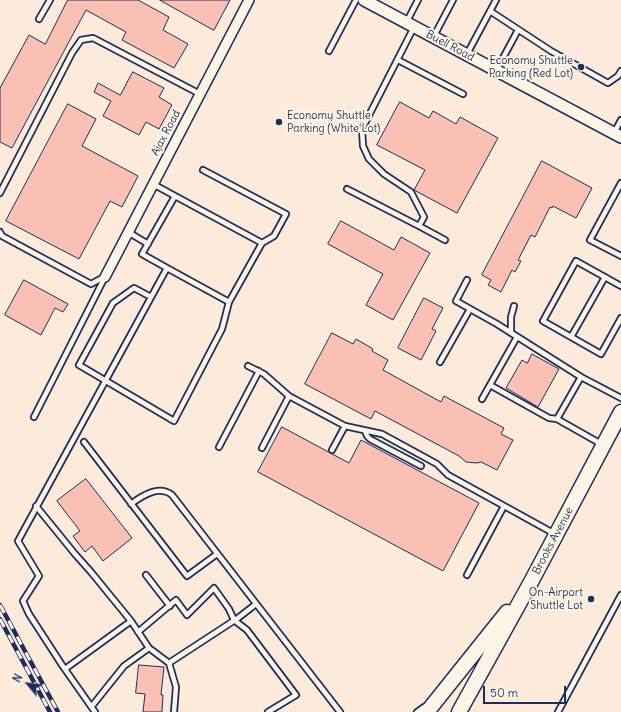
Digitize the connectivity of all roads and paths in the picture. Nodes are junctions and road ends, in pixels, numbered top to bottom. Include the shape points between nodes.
1 (50, 0) edge
2 (249, 0) edge
3 (356, 0) edge
4 (364, 0) edge
5 (418, 0) edge
6 (453, 0) edge
7 (496, 0) edge
8 (490, 11) junction
9 (39, 19) dead end
10 (410, 25) junction
11 (518, 30) junction
12 (433, 37) junction
13 (329, 51) dead end
14 (466, 55) junction
15 (398, 60) junction
16 (496, 71) junction
17 (621, 71) edge
18 (200, 94) junction
19 (463, 94) dead end
20 (621, 120) edge
21 (617, 135) edge
22 (203, 170) dead end
23 (621, 183) edge
24 (153, 184) junction
25 (347, 189) dead end
26 (0, 193) edge
27 (175, 196) junction
28 (419, 226) junction
29 (0, 232) edge
30 (128, 232) junction
31 (446, 240) dead end
32 (262, 243) junction
33 (148, 244) junction
34 (621, 256) edge
35 (167, 268) junction
36 (105, 277) junction
37 (605, 277) junction
38 (467, 280) dead end
39 (621, 286) edge
40 (151, 297) junction
41 (229, 302) junction
42 (514, 306) dead end
43 (470, 309) junction
44 (621, 318) edge
45 (511, 333) junction
46 (517, 337) junction
47 (571, 337) junction
48 (440, 362) dead end
49 (248, 366) dead end
50 (259, 371) junction
51 (581, 377) junction
52 (105, 381) junction
53 (490, 385) junction
54 (289, 396) junction
55 (621, 398) edge
56 (482, 399) dead end
57 (621, 412) edge
58 (34, 417) dead end
59 (557, 419) junction
60 (345, 426) junction
61 (365, 431) junction
62 (84, 442) dead end
63 (603, 445) junction
64 (219, 447) dead end
65 (262, 448) dead end
66 (332, 450) dead end
67 (421, 466) dead end
68 (131, 504) junction
69 (36, 506) junction
70 (504, 506) junction
71 (556, 534) junction
72 (216, 554) junction
73 (146, 575) dead end
74 (467, 575) dead end
75 (531, 582) junction
76 (621, 595) edge
77 (256, 604) junction
78 (170, 606) junction
79 (234, 620) junction
80 (131, 621) junction
81 (138, 632) junction
82 (149, 648) junction
83 (169, 663) junction
84 (65, 669) junction
85 (446, 687) junction
86 (335, 704) junction
87 (92, 706) junction
88 (95, 712) edge
89 (174, 712) edge
90 (268, 712) edge
91 (340, 712) edge
92 (344, 712) edge
93 (417, 712) edge
94 (427, 712) edge
95 (459, 712) edge
96 (558, 712) edge

1 - 9 lane
2 - 18 street, Ajax Road
3 - 13 lane
4 - 10 street, Buell Road
5 - 10 lane
6 - 12 lane
7 - 8 lane
8 - 11 lane
8 - 14 lane
10 - 12 street, Buell Road
10 - 15 lane
11 - 16 lane
11 - 17 lane via 608,83
12 - 14 street, Buell Road
14 - 16 street, Buell Road
15 - 19 lane
15 - 28 lane via 362,129 363,146 369,159 384,174 411,192 424,217
16 - 21 street, Buell Road
18 - 24 street, Ajax Road
18 - 26 lane via 93,38 82,40 72,53
20 - 21 lane
22 - 32 lane via 286,214 274,236
23 - 34 lane via 590,240
24 - 27 lane
24 - 30 street, Ajax Road
25 - 28 lane
27 - 32 lane
27 - 33 lane
28 - 31 lane
29 - 36 lane via 2,236 92,284
30 - 33 lane
30 - 36 street, Ajax Road
32 - 41 lane
33 - 35 lane via 142,254
35 - 40 lane
35 - 41 lane
36 - 58 lane
37 - 39 lane
37 - 47 lane
37 - 47 lane via 576,261 543,321
38 - 43 lane via 456,301
40 - 52 lane
40 - 52 lane via 134,288 114,303 79,365
41 - 52 lane via 222,330 174,421
42 - 45 lane
43 - 45 lane
43 - 48 lane
44 - 47 lane via 601,354
45 - 46 lane
46 - 51 lane
46 - 53 lane
49 - 50 lane
50 - 54 lane
50 - 64 lane
51 - 55 lane
51 - 59 lane
52 - 69 lane
53 - 56 lane
53 - 59 lane via 549,418
54 - 60 lane
54 - 65 lane
57 - 63 main road, Brooks Avenue
59 - 63 lane
60 - 61 lane
60 - 66 lane
61 - 67 lane via 370,439
61 - 70 lane via 387,437 437,464 448,475
62 - 68 lane
63 - 71 main road, Brooks Avenue
68 - 72 lane via 153,492 168,492
68 - 72 lane via 187,576
69 - 80 lane
69 - 84 lane via 18,540 39,576 24,600 29,614
70 - 71 lane
70 - 74 lane
71 - 75 main road, Brooks Avenue
72 - 77 lane
73 - 78 lane
75 - 85 main road
75 - 95 main road, Brooks Avenue
76 - 96 lane
77 - 79 lane
77 - 86 lane
78 - 79 lane via 176,600 187,615 214,588
78 - 81 lane
79 - 83 lane
79 - 90 lane via 247,630 296,695
80 - 81 lane
80 - 84 lane
81 - 82 lane
82 - 83 lane
82 - 87 lane via 124,666
83 - 89 lane via 176,687
84 - 87 lane
85 - 93 lane
85 - 94 main road
86 - 91 lane
86 - 92 lane
87 - 88 lane

